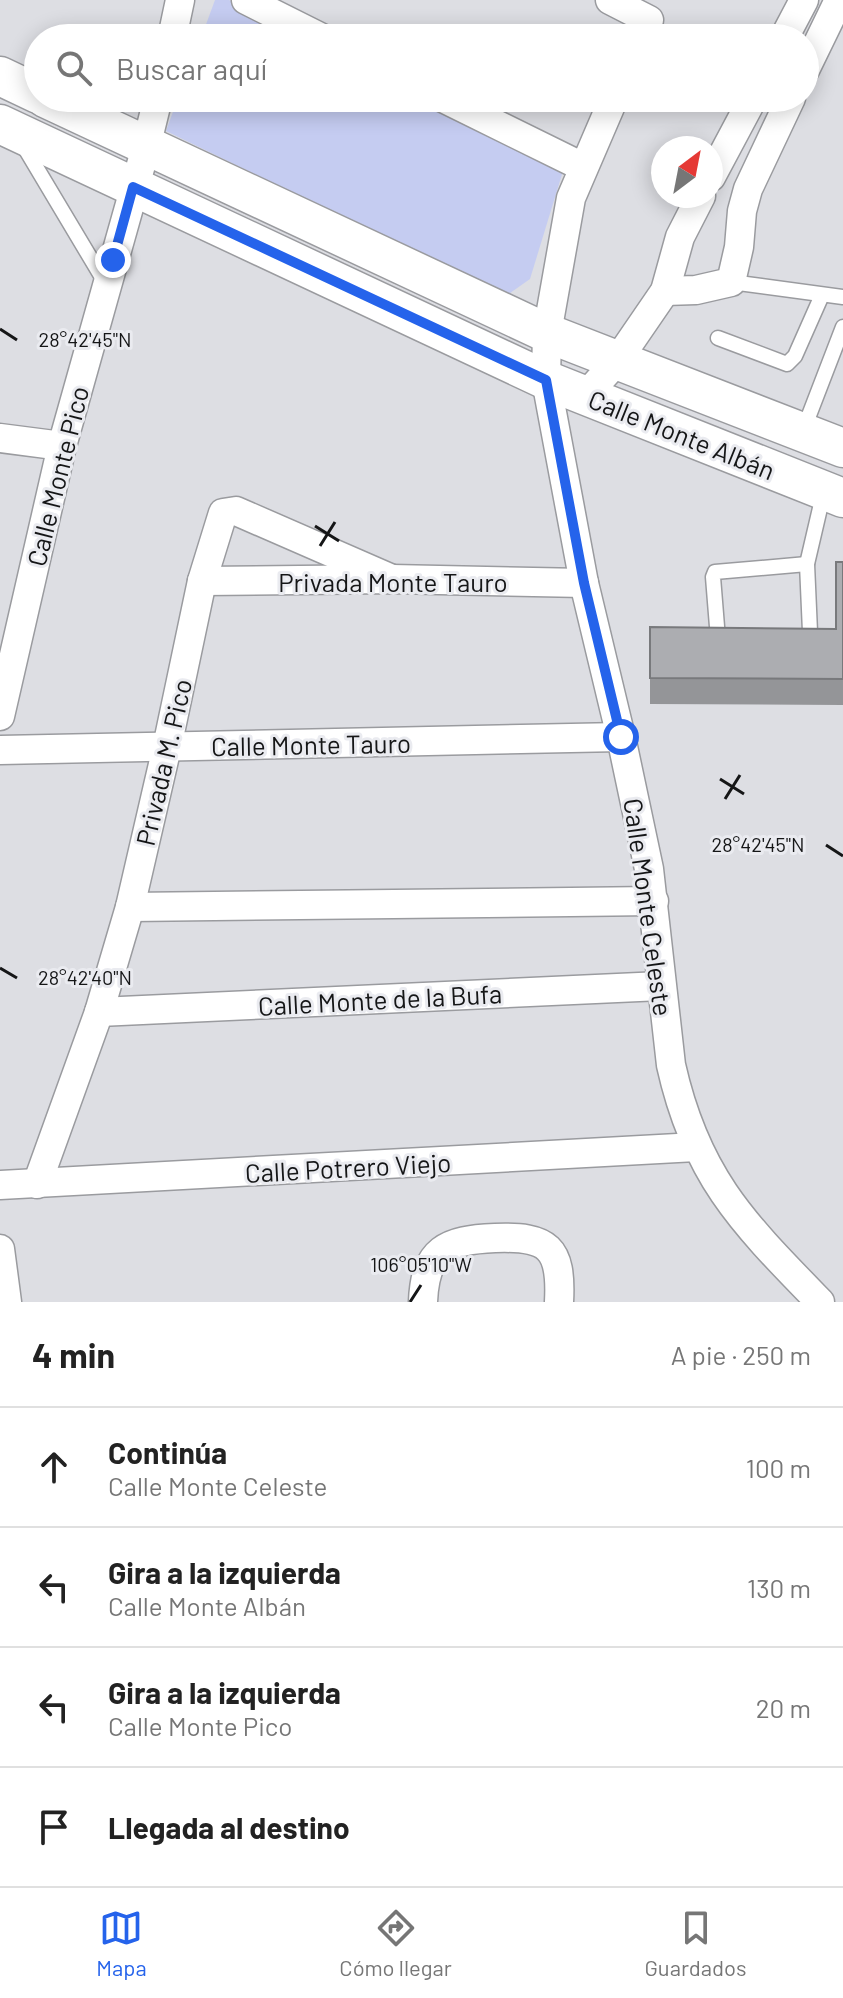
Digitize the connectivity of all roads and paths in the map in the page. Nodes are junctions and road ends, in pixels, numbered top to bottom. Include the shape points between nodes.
1 (180, 0) edge
2 (246, 0) edge
3 (610, 0) edge
4 (804, 0) edge
5 (839, 0) edge
6 (649, 19) edge
7 (175, 24) edge
8 (294, 24) edge
9 (791, 24) edge
10 (819, 41) edge
11 (0, 76) edge
12 (24, 87) edge
13 (74, 112) edge
14 (155, 112) edge
15 (471, 112) edge
16 (608, 112) edge
17 (746, 112) edge
18 (784, 112) edge
19 (7, 127) edge
20 (146, 147) junction
21 (723, 154) edge
22 (583, 167) junction
23 (133, 187) junction
24 (695, 208) edge
25 (731, 282) junction
26 (106, 284) junction
27 (665, 291) junction
28 (822, 295) junction
29 (843, 297) edge
30 (843, 327) edge
31 (547, 333) junction
32 (718, 338) dead end
33 (617, 361) junction
34 (546, 380) junction
35 (586, 395) junction
36 (802, 432) junction
37 (0, 438) edge
38 (841, 441) edge
39 (62, 446) junction
40 (834, 494) edge
41 (807, 564) junction
42 (392, 579) junction
43 (202, 581) junction
44 (584, 583) junction
45 (773, 640) edge
46 (741, 643) edge
47 (0, 716) edge
48 (621, 737) junction
49 (167, 747) junction
50 (0, 750) edge
51 (654, 901) junction
52 (130, 907) junction
53 (661, 986) junction
54 (99, 1012) junction
55 (696, 1147) junction
56 (37, 1184) junction
57 (0, 1185) edge
58 (0, 1249) edge
59 (7, 1302) edge
60 (423, 1302) edge
61 (559, 1302) edge
62 (820, 1302) edge

1 - 7 street
2 - 8 street
3 - 6 street
4 - 9 street
5 - 10 street
11 - 12 main road
13 - 20 main road, Calle Monte Albán
14 - 20 street, Calle Monte Pico
15 - 22 street
16 - 22 street, Calle Monte Celeste
17 - 21 street
18 - 25 street via 748,189
19 - 23 main road, Calle Monte Albán
19 - 26 lane
20 - 23 street, Calle Monte Pico
20 - 31 main road, Calle Monte Albán
22 - 31 street, Calle Monte Celeste via 571,198
23 - 26 street, Calle Monte Pico
23 - 34 main road, Calle Monte Albán
24 - 27 street via 680,237
25 - 27 street
25 - 28 lane
26 - 39 street, Calle Monte Pico
27 - 33 street
28 - 29 lane
28 - 32 lane via 787,364
30 - 36 lane
31 - 33 main road, Calle Monte Albán
31 - 34 street, Calle Monte Celeste
33 - 35 street
33 - 36 main road, Calle Monte Albán
34 - 35 main road, Calle Monte Albán
34 - 44 street, Calle Monte Celeste
35 - 40 main road, Calle Monte Albán
36 - 38 main road, Calle Monte Albán
37 - 39 street
39 - 47 street, Calle Monte Pico
40 - 41 lane
41 - 45 lane via 810,632
41 - 46 lane via 715,572 718,639
42 - 43 street, Privada Monte Tauro
42 - 43 street, Privada M. Pico via 232,510 223,513
42 - 44 street, Privada Monte Tauro
43 - 49 street, Privada M. Pico
44 - 48 street, Calle Monte Celeste
48 - 49 street, Calle Monte Tauro
48 - 51 street, Calle Monte Celeste
49 - 50 street, Calle Monte Tauro
49 - 52 street, Privada M. Pico
51 - 52 street
51 - 53 street, Calle Monte Celeste
52 - 54 street, Privada M. Pico
53 - 54 street, Calle Monte de la Bufa
53 - 55 street, Calle Monte Celeste via 677,1096
54 - 56 street, Privada M. Pico
55 - 56 street, Calle Potrero Viejo
55 - 62 street, Calle Monte Celeste via 738,1215
56 - 57 street, Calle Potrero Viejo
58 - 59 street
60 - 61 street via 424,1280 441,1251 463,1240 523,1237 553,1255 559,1268

